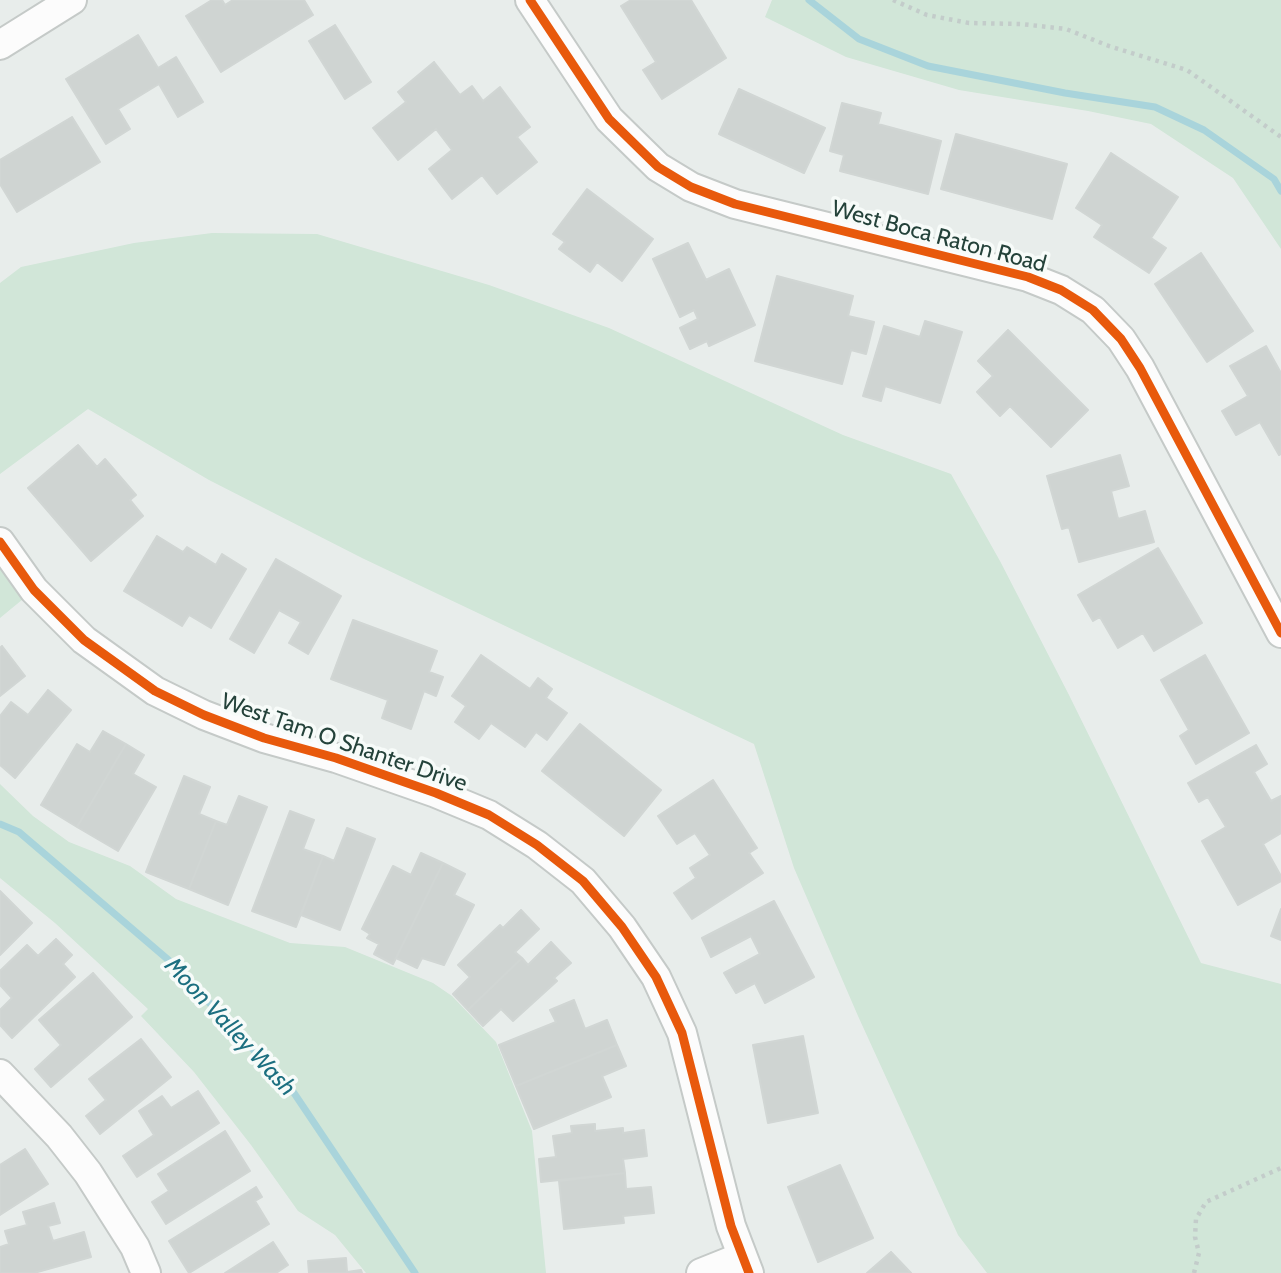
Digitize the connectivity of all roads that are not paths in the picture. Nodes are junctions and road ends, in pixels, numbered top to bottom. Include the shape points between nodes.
1 (72, 0) edge
2 (530, 0) edge
3 (0, 45) edge
4 (0, 542) edge
5 (1281, 633) edge
6 (0, 1074) edge
7 (745, 1265) edge
8 (146, 1273) edge
9 (701, 1273) edge

1 - 3 street
2 - 5 street, West Boca Raton Road via 609,119 658,167 691,187 736,204 1028,277 1093,310 1140,368
4 - 7 street, West Tam O Shanter Drive via 34,590 84,640 155,691 264,738 336,758 489,815 583,881 656,977 682,1033
6 - 8 street via 88,1173 135,1247
7 - 9 street

